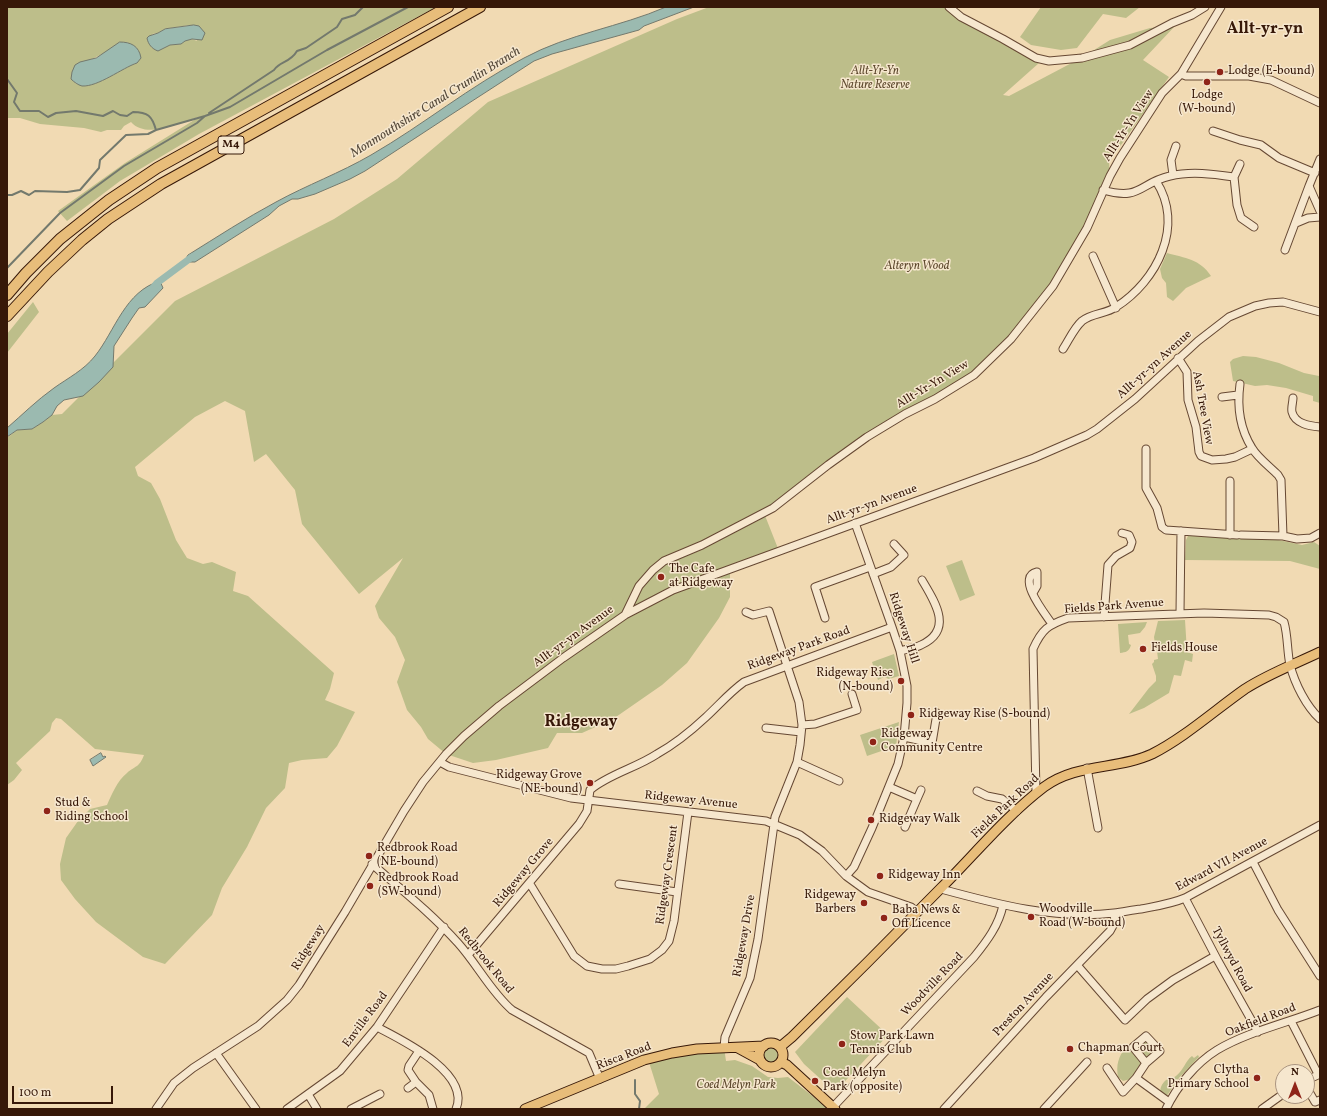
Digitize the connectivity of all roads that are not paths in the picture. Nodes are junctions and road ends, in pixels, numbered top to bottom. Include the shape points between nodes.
1 (448, 7) edge
2 (480, 7) edge
3 (948, 7) edge
4 (1205, 7) edge
5 (1221, 7) edge
6 (1181, 74) junction
7 (1320, 103) edge
8 (1213, 131) dead end
9 (1176, 146) dead end
10 (1320, 159) edge
11 (1240, 164) dead end
12 (1314, 173) junction
13 (1173, 175) junction
14 (1234, 177) junction
15 (1156, 181) junction
16 (1309, 186) junction
17 (1104, 190) junction
18 (1320, 211) edge
19 (1320, 217) edge
20 (1296, 223) junction
21 (1254, 227) dead end
22 (1285, 250) dead end
23 (1093, 256) dead end
24 (7, 294) edge
25 (1116, 308) junction
26 (1320, 312) edge
27 (7, 316) edge
28 (1064, 349) dead end
29 (1178, 358) junction
30 (1240, 384) dead end
31 (1238, 395) junction
32 (1222, 397) dead end
33 (1293, 398) dead end
34 (1320, 427) edge
35 (1146, 449) dead end
36 (1252, 449) junction
37 (1230, 481) dead end
38 (855, 523) junction
39 (1181, 531) junction
40 (1122, 533) dead end
41 (1320, 533) edge
42 (1236, 535) junction
43 (1283, 536) junction
44 (894, 544) dead end
45 (872, 571) junction
46 (922, 580) dead end
47 (1033, 594) dead end
48 (746, 612) dead end
49 (1180, 613) junction
50 (625, 615) junction
51 (1104, 617) junction
52 (825, 618) dead end
53 (1052, 624) junction
54 (892, 627) junction
55 (900, 651) junction
56 (1320, 652) edge
57 (788, 665) junction
58 (1291, 666) junction
59 (852, 694) dead end
60 (938, 713) dead end
61 (1320, 719) edge
62 (766, 728) dead end
63 (802, 728) junction
64 (904, 737) junction
65 (440, 762) junction
66 (796, 762) junction
67 (1087, 768) junction
68 (839, 781) dead end
69 (889, 786) junction
70 (921, 790) dead end
71 (977, 791) dead end
72 (1036, 793) junction
73 (917, 799) junction
74 (588, 800) junction
75 (1017, 811) junction
76 (688, 812) junction
77 (775, 824) junction
78 (1320, 825) edge
79 (905, 827) dead end
80 (1098, 828) dead end
81 (1253, 862) junction
82 (372, 864) junction
83 (846, 876) junction
84 (530, 884) junction
85 (619, 884) dead end
86 (940, 889) junction
87 (677, 892) junction
88 (1185, 898) junction
89 (1003, 905) junction
90 (917, 912) junction
91 (1114, 914) junction
92 (444, 927) junction
93 (468, 955) junction
94 (1215, 956) junction
95 (1077, 965) junction
96 (1320, 976) edge
97 (1320, 1010) edge
98 (1291, 1021) junction
99 (377, 1027) junction
100 (1258, 1032) junction
101 (764, 1046) junction
102 (780, 1047) junction
103 (724, 1048) junction
104 (738, 1048) junction
105 (419, 1051) junction
106 (216, 1053) junction
107 (760, 1060) junction
108 (781, 1062) junction
109 (1087, 1062) dead end
110 (1146, 1063) dead end
111 (1107, 1068) dead end
112 (1319, 1074) edge
113 (1136, 1078) junction
114 (600, 1079) junction
115 (416, 1082) junction
116 (408, 1088) dead end
117 (308, 1094) junction
118 (380, 1094) dead end
119 (1275, 1100) edge
120 (1169, 1102) junction
121 (834, 1108) edge
122 (156, 1109) edge
123 (256, 1109) edge
124 (287, 1109) edge
125 (317, 1109) edge
126 (351, 1109) edge
127 (433, 1109) edge
128 (456, 1109) edge
129 (525, 1109) edge
130 (944, 1109) edge
131 (1044, 1109) edge
132 (1166, 1109) edge
133 (1262, 1109) edge

1 - 24 highway, M4 via 151,172 109,200 60,239
2 - 27 highway, M4 via 161,184 108,219 82,240
3 - 4 street via 961,18 1036,58 1049,61 1082,58 1130,45
5 - 6 street, Allt-Yr-Yn View
6 - 7 street via 1249,76 1271,80
6 - 17 street, Allt-Yr-Yn View via 1162,93 1120,158
8 - 12 street via 1261,145 1279,158
9 - 13 street via 1171,160
10 - 12 street
11 - 14 street
12 - 16 street
13 - 14 street via 1205,173
13 - 15 street
14 - 21 street via 1241,218
15 - 17 street via 1136,193 1126,195
15 - 25 street via 1169,217 1163,248 1148,277 1132,296
16 - 18 street
16 - 20 street
17 - 50 street, Allt-Yr-Yn View via 1087,228 1053,286 1011,339 974,375 868,437 828,464 773,508 702,545 664,561 639,586
19 - 20 street
20 - 22 street
23 - 25 street
25 - 28 street via 1082,321
26 - 29 street, Allt-yr-yn Avenue via 1283,302 1255,306 1229,317
29 - 36 street, Ash Tree View via 1187,372 1188,400 1196,427 1198,452 1201,456 1212,460 1226,459
29 - 38 street, Allt-yr-yn Avenue via 1135,399 1097,430 1027,460
30 - 31 street
31 - 32 street
31 - 36 street via 1241,422
33 - 34 street via 1292,412 1296,419 1305,425
35 - 39 street via 1146,488 1157,508 1162,527 1166,530
36 - 43 street via 1281,480
37 - 42 street
38 - 45 street, Ridgeway Hill
38 - 50 street, Allt-yr-yn Avenue via 673,590
39 - 42 street
39 - 49 street
40 - 51 street via 1129,535 1132,542 1130,548 1116,556 1108,565
41 - 43 street via 1311,538
42 - 43 street
44 - 45 street via 904,555 890,567
45 - 52 street via 815,588
45 - 54 street, Ridgeway Hill
46 - 55 street via 934,601 940,623 936,634 929,641
47 - 53 street
48 - 57 street, Ridgeway Drive via 753,615 769,611
49 - 51 street, Fields Park Avenue
49 - 58 street, Fields Park Avenue via 1276,617 1284,622
50 - 65 street, Allt-yr-yn Avenue via 499,706 464,736
51 - 53 street, Fields Park Avenue via 1068,618
53 - 72 street, Fields Park Avenue via 1038,637 1033,649
54 - 55 street, Ridgeway Hill
54 - 57 street, Ridgeway Park Road
55 - 64 street, Ridgeway Hill via 907,686
56 - 58 main road, Fields Park Road
57 - 63 street, Ridgeway Drive via 799,702
57 - 74 street, Ridgeway Park Road via 744,682 685,736 656,755 599,783 590,790
58 - 61 street, Fields Park Avenue via 1299,690
58 - 67 main road, Fields Park Road via 1267,676 1246,689 1167,746 1132,762
59 - 63 street via 857,710
60 - 64 street via 932,743
62 - 63 street
63 - 66 street, Ridgeway Drive
64 - 69 street, Ridgeway Hill via 898,764
65 - 74 street, Ridgeway Avenue via 449,768 464,772
65 - 82 street, Ridgeway via 423,782
66 - 68 street
66 - 77 street, Ridgeway Drive via 775,817
67 - 72 main road, Fields Park Road via 1057,779
67 - 80 street
69 - 73 street
69 - 83 street, Ridgeway Hill via 854,867
70 - 73 street
71 - 75 street via 1002,799
72 - 75 main road, Fields Park Road
73 - 79 street
74 - 76 street, Ridgeway Avenue
74 - 84 street, Ridgeway Grove via 587,812 579,824
75 - 86 main road, Fields Park Road
76 - 77 street, Ridgeway Avenue
76 - 87 street, Ridgeway Crescent
77 - 83 street, Ridgeway Avenue via 800,835 822,851
77 - 103 street, Ridgeway Drive via 750,978 725,1037
78 - 81 street, Edward VII Avenue
81 - 88 street, Edward VII Avenue
81 - 96 street via 1278,910
82 - 92 street, Redbrook Road
82 - 106 street, Ridgeway via 345,912 287,1000 258,1026
83 - 90 street, Ridgeway Avenue via 868,892 911,907
84 - 87 street, Ridgeway Crescent via 574,956 588,966 602,969 628,966 650,959 662,950 669,941
84 - 93 street, Ridgeway Grove
85 - 87 street
86 - 89 street, Edward VII Avenue
86 - 90 main road, Fields Park Road
88 - 91 street, Edward VII Avenue
88 - 94 street, Tyllwyd Road
89 - 91 street, Edward VII Avenue via 1086,915
89 - 121 street, Woodville Road via 993,931 974,957
90 - 102 main road, Fields Park Road
91 - 95 street, Preston Avenue via 1110,931
92 - 93 street, Redbrook Road
92 - 99 street, Enville Road
93 - 114 street, Redbrook Road via 508,1006 589,1054
94 - 95 street via 1160,989 1125,1020
94 - 100 street, Tyllwyd Road
95 - 130 street, Preston Avenue
97 - 98 street, Oakfield Road
98 - 100 street, Oakfield Road
98 - 112 street
99 - 105 street
99 - 117 street, Enville Road via 340,1071
100 - 120 street, Oakfield Road via 1217,1050 1201,1061
101 - 102 main road via 772,1043
101 - 104 main road, Risca Road
101 - 107 main road via 760,1052
102 - 108 main road via 783,1053
103 - 104 main road, Risca Road
103 - 114 main road, Risca Road via 697,1049 644,1060
104 - 107 main road, Risca Road
105 - 115 street via 408,1070
105 - 128 street via 446,1072 455,1085 458,1097
106 - 122 street, Ridgeway via 174,1083
106 - 123 street
107 - 108 main road via 770,1067
108 - 121 main road
109 - 131 street
110 - 113 street
111 - 113 street via 1123,1092
113 - 120 street
114 - 129 main road, Risca Road
115 - 116 street
115 - 127 street via 429,1095
117 - 124 street, Enville Road
117 - 125 street
118 - 126 street
119 - 133 street
120 - 132 street, Oakfield Road

